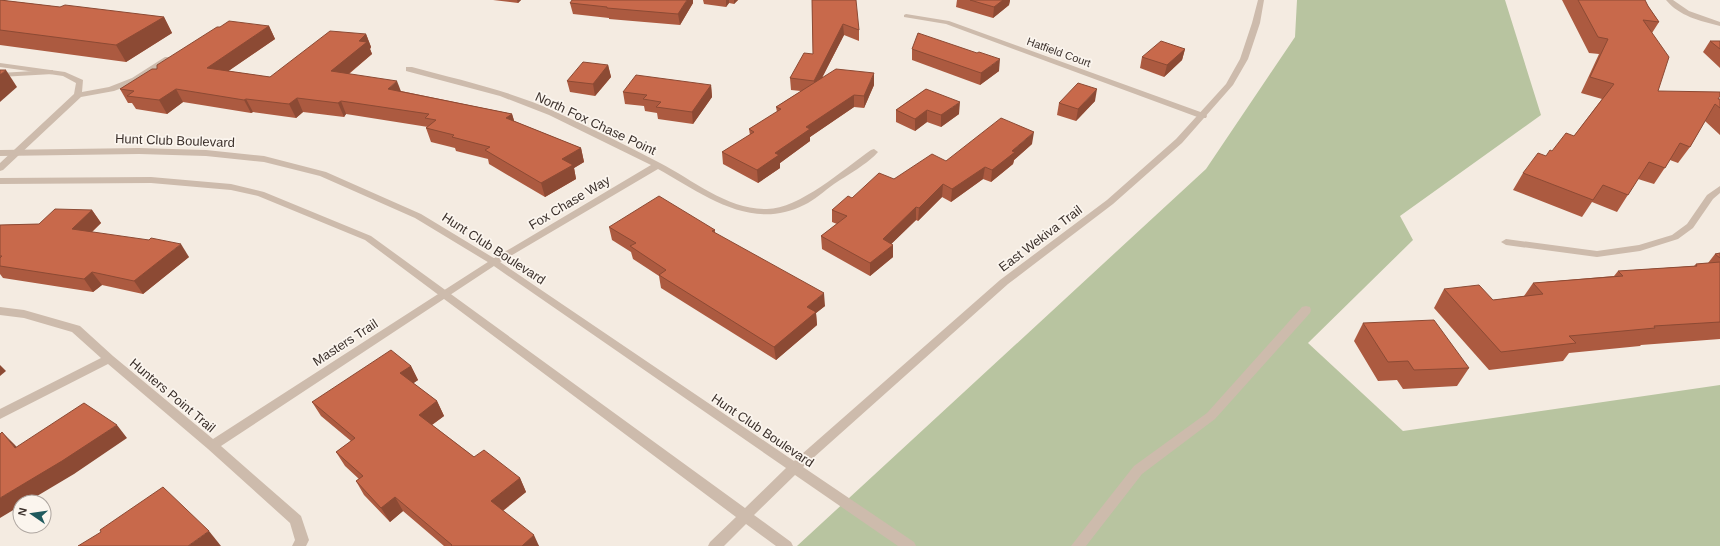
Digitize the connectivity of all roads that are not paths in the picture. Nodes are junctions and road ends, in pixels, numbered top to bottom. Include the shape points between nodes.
1 (1261, 0) edge
2 (1669, 0) edge
3 (906, 16) dead end
4 (1720, 24) edge
5 (175, 54) edge
6 (0, 65) edge
7 (409, 69) dead end
8 (50, 72) junction
9 (0, 75) edge
10 (78, 95) junction
11 (1203, 116) junction
12 (17, 152) junction
13 (874, 152) dead end
14 (0, 153) edge
15 (658, 165) junction
16 (0, 168) edge
17 (0, 181) edge
18 (1720, 189) edge
19 (1506, 242) dead end
20 (494, 262) junction
21 (444, 294) junction
22 (1306, 310) dead end
23 (0, 311) edge
24 (109, 359) junction
25 (0, 414) edge
26 (212, 446) junction
27 (794, 468) junction
28 (746, 516) junction
29 (300, 543) edge
30 (715, 546) edge
31 (786, 546) edge
32 (909, 546) edge
33 (1078, 546) edge

1 - 11 street, East Wekiva Trail via 1244,59 1230,85
2 - 4 street via 1681,11 1695,18
3 - 11 street, Hatfield Court via 947,22
5 - 10 street via 135,80 112,89
6 - 8 street
7 - 15 street, North Fox Chase Point via 502,94 552,113
8 - 9 street
8 - 10 street via 65,74 80,82
10 - 12 street
11 - 27 street, East Wekiva Trail via 1179,141 1110,202 1004,282
12 - 14 street, Hunt Club Boulevard
12 - 16 street
12 - 20 street, Hunt Club Boulevard via 206,152 264,159 323,174 418,216
13 - 15 street, North Fox Chase Point via 802,203 785,210 767,212 745,210 724,202
15 - 20 street, Fox Chase Way
17 - 21 street via 151,180 231,187 261,194 368,238
18 - 19 street via 1710,197 1690,226 1675,237 1640,248 1597,254
20 - 21 street, Masters Trail
20 - 27 street, Hunt Club Boulevard
21 - 26 street, Masters Trail
21 - 28 street
22 - 33 street via 1212,416 1138,470
23 - 24 street, Hunters Point Trail via 24,314 76,329
24 - 25 street
24 - 26 street, Hunters Point Trail
26 - 29 street, Hunters Point Trail via 296,520
27 - 28 street, East Wekiva Trail
27 - 32 street, Hunt Club Boulevard
28 - 30 street, East Wekiva Trail
28 - 31 street

